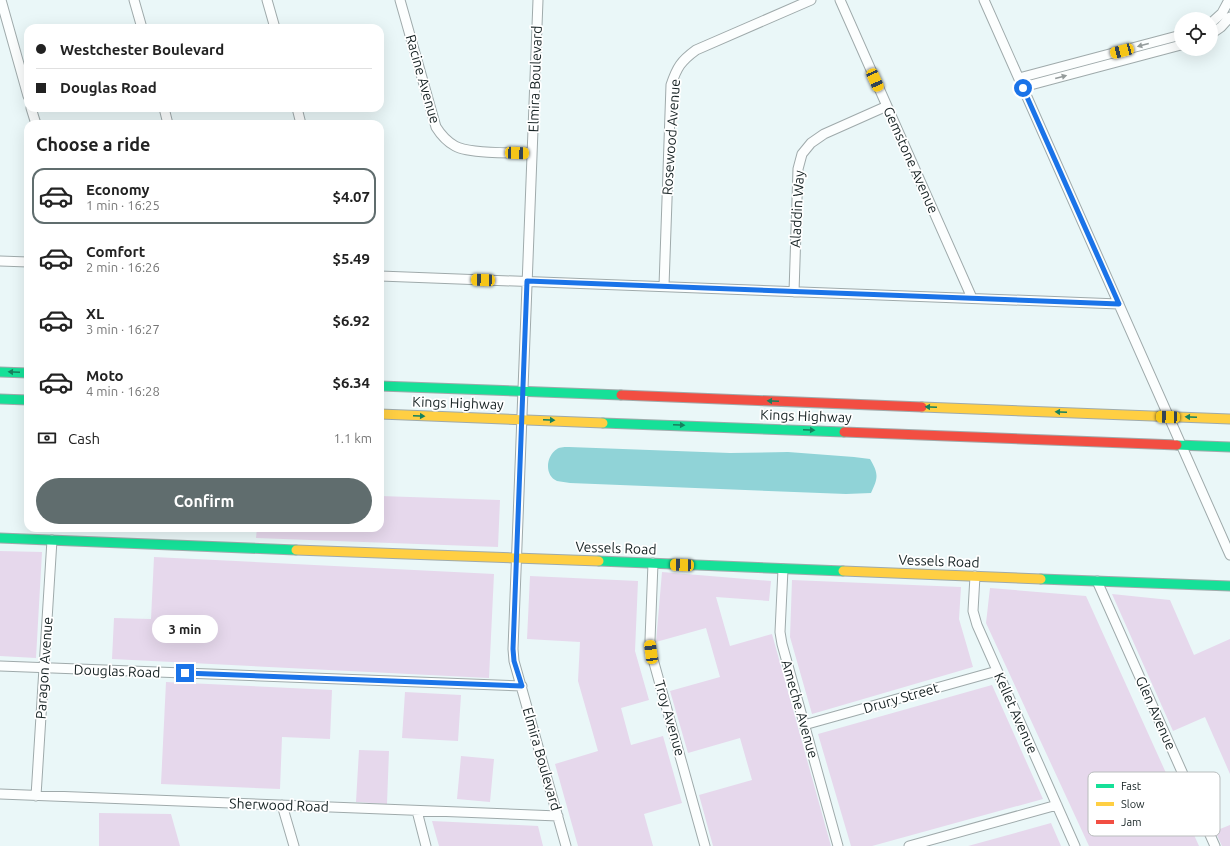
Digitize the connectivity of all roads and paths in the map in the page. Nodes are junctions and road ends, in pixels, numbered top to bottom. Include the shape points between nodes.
1 (134, 0) edge
2 (267, 0) edge
3 (400, 0) edge
4 (538, 0) edge
5 (811, 0) edge
6 (840, 0) edge
7 (984, 0) edge
8 (1229, 0) edge
9 (2, 5) edge
10 (1227, 10) edge
11 (1218, 17) edge
12 (1230, 17) edge
13 (141, 24) edge
14 (274, 24) edge
15 (1218, 29) edge
16 (1174, 37) edge
17 (1174, 47) edge
18 (1019, 78) junction
19 (24, 82) edge
20 (1023, 88) junction
21 (887, 106) junction
22 (532, 153) junction
23 (0, 261) edge
24 (24, 262) edge
25 (384, 276) edge
26 (527, 281) junction
27 (664, 286) junction
28 (794, 292) junction
29 (972, 298) junction
30 (1119, 304) junction
31 (0, 372) edge
32 (24, 373) edge
33 (384, 386) edge
34 (523, 392) junction
35 (0, 399) edge
36 (24, 400) edge
37 (384, 414) edge
38 (1168, 417) junction
39 (1230, 419) edge
40 (522, 420) junction
41 (1181, 445) junction
42 (1230, 447) edge
43 (0, 538) edge
44 (52, 540) junction
45 (1230, 555) edge
46 (516, 558) junction
47 (653, 564) junction
48 (783, 568) junction
49 (975, 576) junction
50 (1097, 581) junction
51 (1230, 586) edge
52 (0, 666) edge
53 (44, 668) junction
54 (997, 671) junction
55 (522, 686) junction
56 (804, 725) junction
57 (1182, 772) edge
58 (0, 794) edge
59 (36, 796) junction
60 (282, 805) junction
61 (1056, 805) junction
62 (417, 810) junction
63 (558, 816) junction
64 (1211, 836) edge
65 (294, 846) edge
66 (426, 846) edge
67 (566, 846) edge
68 (705, 846) edge
69 (838, 846) edge
70 (909, 846) edge
71 (1075, 846) edge
72 (1215, 846) edge

1 - 13 street
2 - 14 street
3 - 22 street, Racine Avenue via 436,127 444,139 456,147 471,151
4 - 22 street, Elmira Boulevard
5 - 27 street, Rosewood Avenue via 696,50 684,59 676,71 671,85
6 - 21 street, Gemstone Avenue
7 - 18 street
8 - 10 street
9 - 19 street
10 - 11 street
12 - 15 street
16 -> 18 street
20 -> 17 street
18 - 20 street
20 - 30 street
21 - 28 street, Aladdin Way via 824,134 811,143 802,154 798,169
21 - 29 street, Gemstone Avenue
22 - 26 street, Elmira Boulevard
23 - 24 street
25 - 26 street
26 - 27 street
26 - 34 street, Elmira Boulevard
27 - 28 street
28 - 29 street
29 - 30 street
30 - 38 street
32 -> 31 main road
33 - 34 main road, Kings Highway
38 -> 34 main road, Kings Highway
34 - 40 street, Elmira Boulevard
35 - 36 main road
37 -> 40 main road, Kings Highway
39 -> 38 main road, Kings Highway
38 - 41 street
40 -> 41 main road, Kings Highway
40 - 46 street, Elmira Boulevard
41 - 42 main road, Kings Highway
41 - 45 street
43 - 44 main road, Vessels Road
44 - 46 main road, Vessels Road
44 - 53 street, Paragon Avenue
46 - 47 main road, Vessels Road
46 - 55 street, Elmira Boulevard via 513,649
47 - 48 main road, Vessels Road
47 - 68 street, Troy Avenue via 651,652
48 - 49 main road, Vessels Road
48 - 56 street, Ameche Avenue via 780,632
49 - 50 main road, Vessels Road
49 - 54 street, Kellet Avenue via 973,611
50 - 51 main road, Vessels Road
50 - 57 street, Glen Avenue
52 - 53 street, Douglas Road
53 - 55 street, Douglas Road
53 - 59 street, Paragon Avenue
54 - 56 street, Drury Street
54 - 61 street, Kellet Avenue
55 - 63 street, Elmira Boulevard
56 - 69 street, Ameche Avenue
58 - 59 street, Sherwood Road
59 - 60 street, Sherwood Road
60 - 62 street, Sherwood Road
60 - 65 street
61 - 70 street
61 - 71 street, Kellet Avenue
62 - 63 street, Sherwood Road
62 - 66 street
63 - 67 street, Elmira Boulevard
64 - 72 street, Glen Avenue

